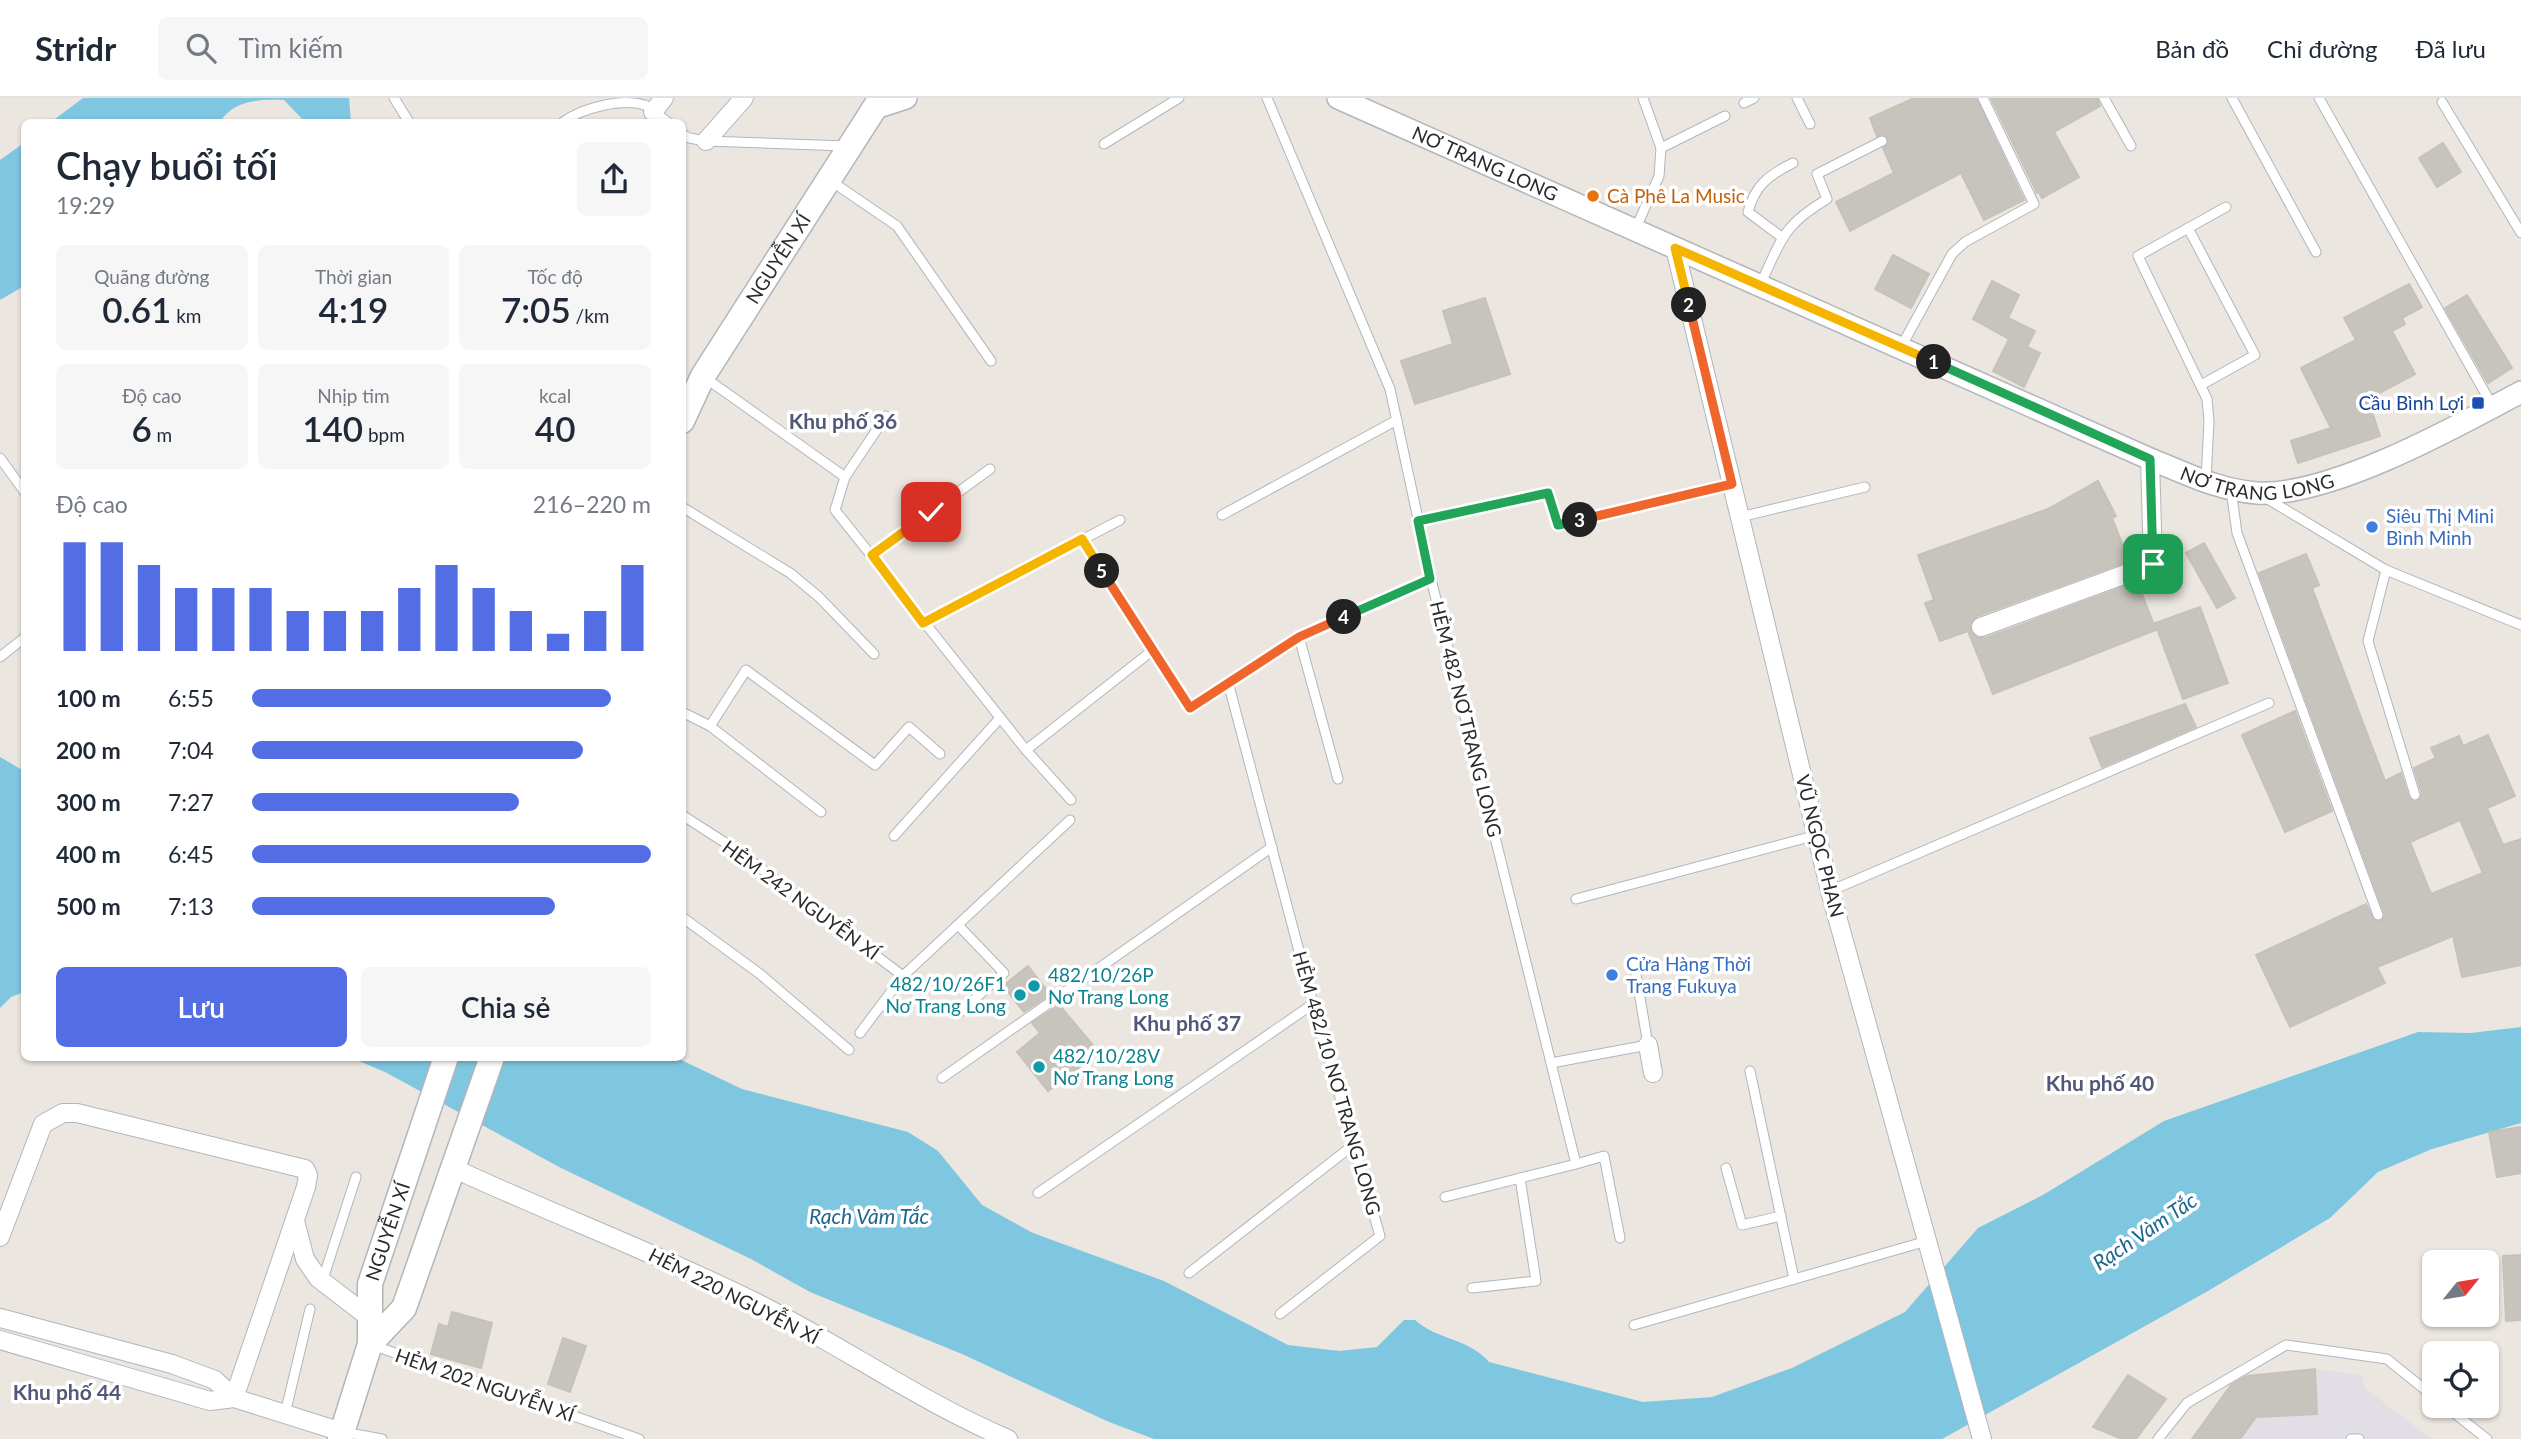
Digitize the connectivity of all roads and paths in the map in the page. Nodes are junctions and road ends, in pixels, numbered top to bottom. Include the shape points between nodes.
1 (394, 98) edge
2 (744, 98) edge
3 (906, 98) edge
4 (1179, 98) edge
5 (1267, 98) edge
6 (1338, 98) edge
7 (1643, 98) edge
8 (1754, 98) edge
9 (1797, 98) edge
10 (1983, 98) edge
11 (2104, 98) edge
12 (2232, 98) edge
13 (2319, 98) edge
14 (2442, 102) dead end
15 (1744, 103) dead end
16 (876, 104) edge
17 (662, 111) edge
18 (1726, 116) dead end
19 (407, 119) edge
20 (568, 119) edge
21 (1810, 124) dead end
22 (686, 136) edge
23 (706, 141) junction
24 (1882, 141) dead end
25 (1104, 144) dead end
26 (2131, 146) dead end
27 (847, 147) junction
28 (1661, 148) junction
29 (1793, 163) dead end
30 (827, 178) junction
31 (2226, 207) dead end
32 (2188, 228) junction
33 (1635, 230) junction
34 (2521, 233) edge
35 (1783, 238) junction
36 (1675, 248) junction
37 (2316, 252) dead end
38 (1760, 285) junction
39 (1901, 347) junction
40 (991, 360) dead end
41 (703, 376) junction
42 (2201, 385) junction
43 (2521, 392) edge
44 (2493, 407) junction
45 (686, 409) edge
46 (886, 416) dead end
47 (1397, 420) junction
48 (0, 458) edge
49 (2150, 459) junction
50 (990, 469) dead end
51 (845, 477) junction
52 (2206, 482) junction
53 (1732, 484) junction
54 (21, 487) edge
55 (1865, 487) dead end
56 (2231, 490) junction
57 (2258, 493) junction
58 (686, 509) edge
59 (1222, 515) dead end
60 (1740, 517) junction
61 (1119, 520) dead end
62 (1418, 521) junction
63 (1082, 539) junction
64 (872, 555) junction
65 (2386, 570) junction
66 (1430, 579) junction
67 (923, 623) junction
68 (2521, 625) edge
69 (1982, 627) dead end
70 (1299, 637) junction
71 (21, 640) edge
72 (1153, 650) junction
73 (874, 654) dead end
74 (0, 657) edge
75 (1228, 681) junction
76 (2269, 704) dead end
77 (686, 714) edge
78 (1000, 718) junction
79 (710, 726) junction
80 (1026, 750) junction
81 (940, 754) dead end
82 (1338, 779) dead end
83 (2415, 794) dead end
84 (1071, 800) dead end
85 (821, 812) dead end
86 (686, 818) edge
87 (1070, 820) dead end
88 (1817, 835) junction
89 (894, 836) dead end
90 (1272, 847) junction
91 (1830, 891) junction
92 (1576, 899) dead end
93 (2378, 915) dead end
94 (686, 920) edge
95 (958, 925) junction
96 (1634, 962) dead end
97 (903, 976) junction
98 (1313, 1004) junction
99 (959, 1013) dead end
100 (860, 1032) dead end
101 (1648, 1045) junction
102 (849, 1050) dead end
103 (445, 1061) edge
104 (491, 1061) edge
105 (1551, 1063) junction
106 (1750, 1071) dead end
107 (1653, 1073) dead end
108 (942, 1078) dead end
109 (1352, 1146) junction
110 (457, 1158) junction
111 (1576, 1164) junction
112 (1726, 1168) dead end
113 (356, 1177) dead end
114 (1520, 1178) junction
115 (1038, 1193) dead end
116 (1445, 1197) dead end
117 (1781, 1216) junction
118 (295, 1221) junction
119 (0, 1237) edge
120 (1620, 1238) dead end
121 (1927, 1241) junction
122 (1189, 1273) dead end
123 (1794, 1279) junction
124 (322, 1282) junction
125 (1472, 1288) dead end
126 (310, 1309) dead end
127 (1280, 1314) dead end
128 (0, 1318) edge
129 (370, 1318) junction
130 (1634, 1325) dead end
131 (0, 1340) edge
132 (370, 1344) junction
133 (125, 1352) junction
134 (118, 1375) junction
135 (2422, 1387) edge
136 (234, 1398) junction
137 (285, 1414) junction
138 (2460, 1418) edge
139 (341, 1436) edge
140 (383, 1439) edge
141 (639, 1439) edge
142 (1008, 1439) edge
143 (1982, 1439) edge
144 (2158, 1439) edge
145 (2351, 1439) edge
146 (2359, 1439) edge
147 (2487, 1439) edge

1 - 19 lane
2 - 23 street
3 - 16 street
4 - 25 lane
5 - 47 lane, HẺM 482 NƠ TRANG LONG via 1390,389
6 - 33 street, NƠ TRANG LONG
7 - 28 lane
8 - 15 lane
9 - 21 lane
10 - 39 lane via 2035,204 1965,242 1952,254
11 - 26 lane
12 - 37 lane
13 - 44 lane
14 - 34 lane
16 - 27 main road, NGUYỄN XÍ
17 - 20 lane via 645,105 608,104 584,109
18 - 28 lane
22 - 23 lane
23 - 27 lane
24 - 35 lane via 1817,174 1827,199 1797,217
27 - 30 main road, NGUYỄN XÍ
28 - 33 lane via 1658,176
29 - 35 lane via 1768,175 1748,212
30 - 40 lane via 897,226
30 - 41 main road, NGUYỄN XÍ
31 - 32 lane
32 - 42 lane via 2138,256
32 - 42 lane via 2255,355
33 - 36 street, NƠ TRANG LONG
35 - 38 lane
36 - 38 street, NƠ TRANG LONG
36 - 53 street, VŨ NGỌC PHAN
38 - 39 street, NƠ TRANG LONG
39 - 49 street, NƠ TRANG LONG
41 - 45 main road, NGUYỄN XÍ
41 - 51 lane
42 - 52 lane via 2209,410
43 - 44 street, NƠ TRANG LONG
44 - 57 street, NƠ TRANG LONG via 2350,474 2287,492
46 - 51 lane
47 - 59 lane
47 - 62 lane, HẺM 482 NƠ TRANG LONG
48 - 54 lane
49 - 52 street, NƠ TRANG LONG
49 - 69 street via 2153,564
50 - 64 lane
51 - 64 lane via 835,510
52 - 56 street, NƠ TRANG LONG
53 - 60 street, VŨ NGỌC PHAN
53 - 62 lane via 1558,525 1548,493
55 - 60 lane
56 - 57 street, NƠ TRANG LONG
56 - 93 lane via 2236,533
57 - 65 lane
58 - 73 lane via 790,573
60 - 88 street, VŨ NGỌC PHAN
61 - 63 lane
62 - 66 lane, HẺM 482 NƠ TRANG LONG
63 - 67 lane
63 - 72 lane
64 - 67 lane
65 - 68 lane
65 - 83 lane via 2368,641
66 - 70 lane
66 - 105 lane, HẺM 482 NƠ TRANG LONG
67 - 78 lane
70 - 75 lane
70 - 82 lane
71 - 74 lane
72 - 75 lane via 1190,708
72 - 80 lane
75 - 90 lane, HẺM 482/10 NƠ TRANG LONG
76 - 91 lane
77 - 79 lane
78 - 80 lane
78 - 89 lane
79 - 81 lane via 746,670 875,765 909,727
79 - 85 lane
80 - 84 lane
86 - 97 lane, HẺM 242 NGUYỄN XÍ via 738,851
87 - 95 lane
88 - 91 street, VŨ NGỌC PHAN
88 - 92 lane
90 - 98 lane, HẺM 482/10 NƠ TRANG LONG
90 - 108 lane
91 - 121 street, VŨ NGỌC PHAN
94 - 102 lane via 760,974
95 - 97 lane
95 - 99 lane via 1004,973
96 - 101 lane
97 - 100 lane
98 - 109 lane, HẺM 482/10 NƠ TRANG LONG
98 - 115 lane
101 - 105 lane
101 - 107 street
103 - 129 main road, NGUYỄN XÍ via 370,1284
104 - 110 main road, NGUYỄN XÍ
105 - 111 lane, HẺM 482 NƠ TRANG LONG
106 - 117 lane
109 - 122 lane
109 - 127 lane, HẺM 482/10 NƠ TRANG LONG via 1380,1236
110 - 132 main road, NGUYỄN XÍ via 404,1308
110 - 142 street, HẺM 220 NGUYỄN XÍ via 761,1305 964,1420
111 - 114 lane
111 - 120 lane via 1604,1156
112 - 117 lane via 1742,1225
113 - 124 lane
114 - 116 lane
114 - 125 lane via 1536,1281
117 - 123 lane
118 - 119 street via 308,1175 305,1168 63,1113 43,1124
118 - 124 street via 305,1259
118 - 136 street
121 - 123 lane
121 - 143 street, VŨ NGỌC PHAN
123 - 130 lane
124 - 129 street
126 - 137 lane
128 - 133 street
129 - 132 main road, NGUYỄN XÍ
131 - 134 street
132 - 139 main road, NGUYỄN XÍ
132 - 141 lane, HẺM 202 NGUYỄN XÍ
133 - 134 street
133 - 136 street via 215,1380
134 - 136 street via 210,1401
135 - 144 lane via 2387,1359 2286,1345 2187,1403
136 - 137 street
137 - 139 street
138 - 147 lane
139 - 140 lane
145 - 146 lane

